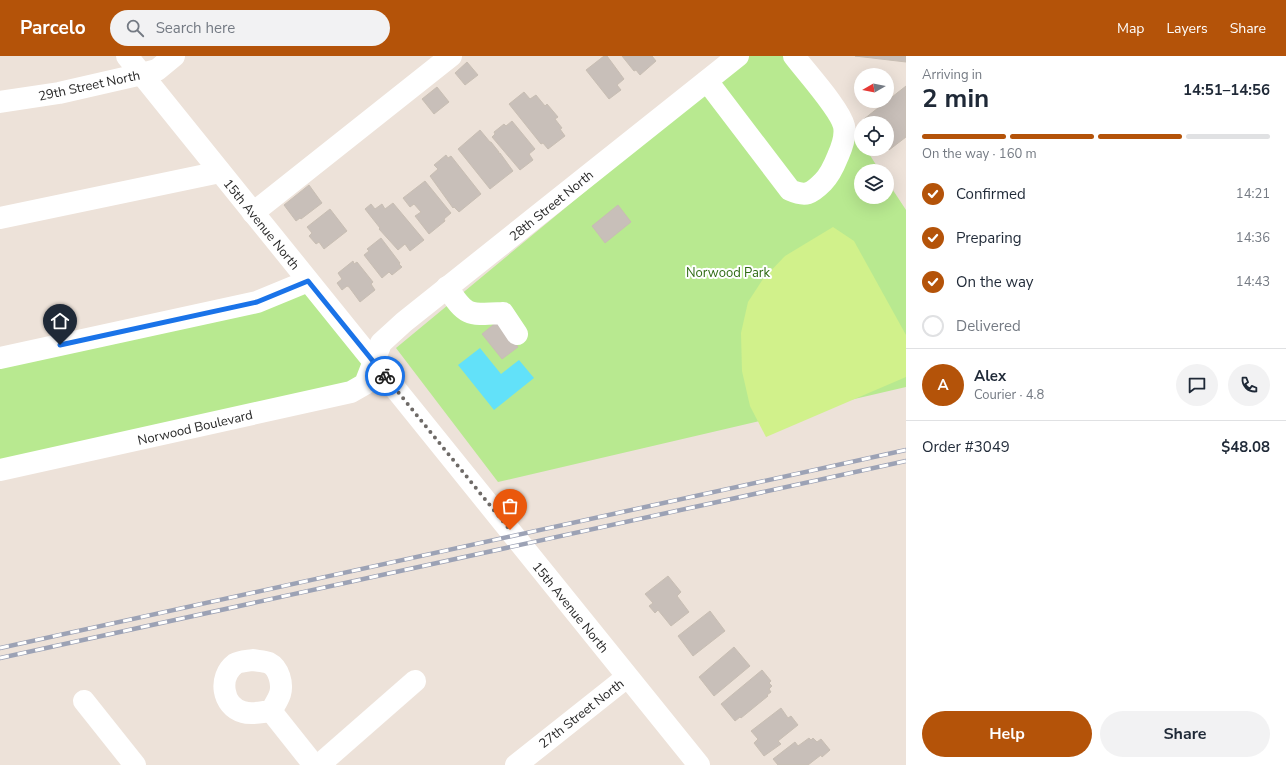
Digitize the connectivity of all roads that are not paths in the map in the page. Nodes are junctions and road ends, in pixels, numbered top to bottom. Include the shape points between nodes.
1 (127, 56) edge
2 (174, 56) edge
3 (451, 56) edge
4 (738, 56) edge
5 (794, 56) edge
6 (142, 74) junction
7 (707, 81) junction
8 (0, 102) edge
9 (220, 172) junction
10 (253, 213) junction
11 (0, 218) edge
12 (308, 281) junction
13 (447, 287) junction
14 (517, 334) dead end
15 (0, 358) edge
16 (374, 362) junction
17 (0, 470) edge
18 (627, 676) junction
19 (415, 680) dead end
20 (84, 701) dead end
21 (272, 711) dead end
22 (135, 765) edge
23 (314, 765) edge
24 (318, 765) edge
25 (516, 765) edge
26 (699, 765) edge

1 - 6 street, 15th Avenue North
2 - 6 street, 29th Street North via 157,70
3 - 10 street
4 - 7 street, 28th Street North
5 - 7 street via 839,114 844,127 843,143 834,165 827,178 812,193 790,190
6 - 8 street, 29th Street North via 59,93
6 - 9 street, 15th Avenue North
7 - 13 street, 28th Street North
9 - 10 street, 15th Avenue North
9 - 11 street
10 - 12 street, 15th Avenue North
12 - 15 street via 257,302
12 - 16 street, 15th Avenue North
13 - 14 street via 458,305 466,312 503,313
13 - 16 street, 28th Street North via 382,343
16 - 17 street, Norwood Boulevard via 365,384 351,392
16 - 18 street, 15th Avenue North
18 - 25 street, 27th Street North
18 - 26 street, 15th Avenue North
19 - 24 street
20 - 22 street
21 - 23 street

